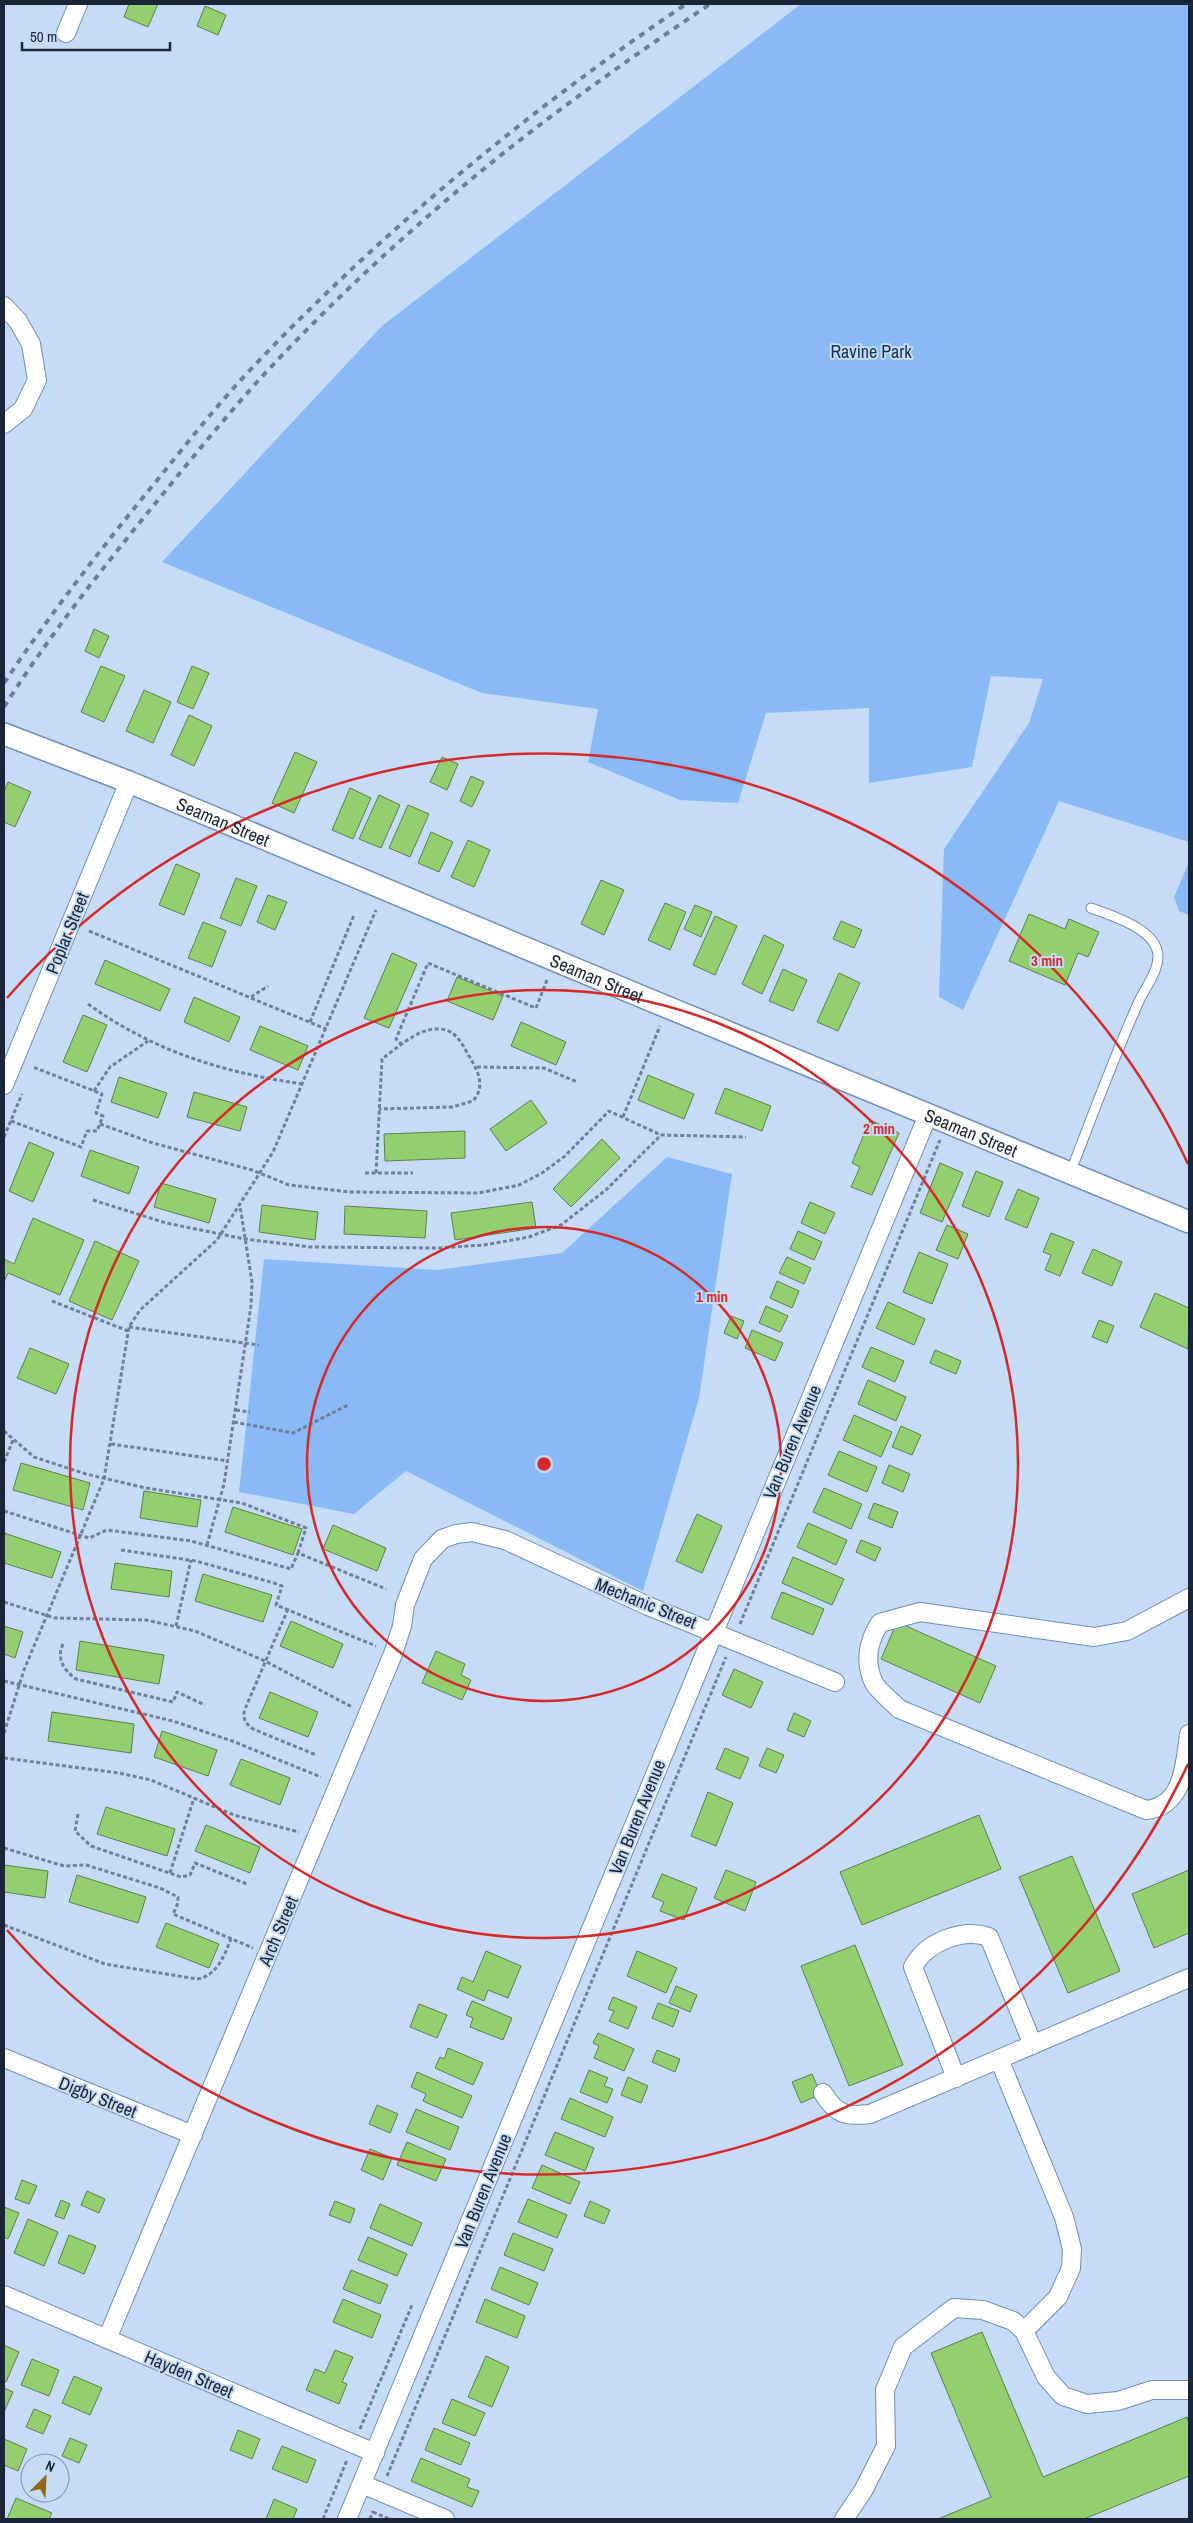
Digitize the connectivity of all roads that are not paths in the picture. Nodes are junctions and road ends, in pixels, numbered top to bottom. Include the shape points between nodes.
1 (78, 4) edge
2 (66, 33) dead end
3 (4, 306) edge
4 (4, 424) edge
5 (4, 734) edge
6 (129, 782) junction
7 (1091, 908) dead end
8 (4, 1085) edge
9 (928, 1115) junction
10 (1070, 1173) junction
11 (1189, 1222) edge
12 (456, 1534) joint
13 (1189, 1598) edge
14 (714, 1631) junction
15 (835, 1682) dead end
16 (1189, 1734) edge
17 (1189, 1978) edge
18 (1032, 2045) junction
19 (4, 2058) edge
20 (999, 2059) junction
21 (956, 2078) junction
22 (823, 2092) dead end
23 (192, 2135) junction
24 (4, 2295) edge
25 (1024, 2331) junction
26 (107, 2339) junction
27 (1189, 2390) edge
28 (375, 2453) junction
29 (362, 2484) junction
30 (347, 2519) edge
31 (445, 2519) edge
32 (844, 2519) edge

1 - 2 street
3 - 4 street via 32,344 36,380 23,409
5 - 6 street, Seaman Street
6 - 8 street, Poplar Street
6 - 9 street, Seaman Street
7 - 10 lane via 1124,920 1152,939 1158,950 1157,963
9 - 10 street, Seaman Street
9 - 14 street, Van Buren Avenue
10 - 11 street, Seaman Street
12 - 14 street, Mechanic Street via 472,1532 506,1540 648,1606
12 - 23 street, Arch Street via 442,1539 423,1559 417,1572 393,1654
13 - 16 street via 1126,1631 1094,1637 920,1612 880,1623 872,1635 867,1654 874,1683 899,1709 1146,1810 1175,1795 1185,1771
14 - 15 street, Mechanic Street
14 - 28 street, Van Buren Avenue
17 - 18 street
18 - 20 street
18 - 21 street via 988,1937 978,1933 940,1940 919,1955 913,1967
19 - 23 street, Digby Street
20 - 21 street
20 - 25 street via 1064,2217 1072,2249 1071,2268 1058,2297
21 - 22 street via 870,2114 852,2116 832,2108
23 - 26 street, Arch Street
24 - 26 street, Hayden Street
25 - 27 street via 1046,2377 1063,2396 1087,2404 1118,2401 1152,2390
25 - 32 street via 1013,2320 954,2308 903,2347 885,2390 886,2446
26 - 28 street, Hayden Street
28 - 29 street, Van Buren Avenue
29 - 30 street, Van Buren Avenue
29 - 31 street

